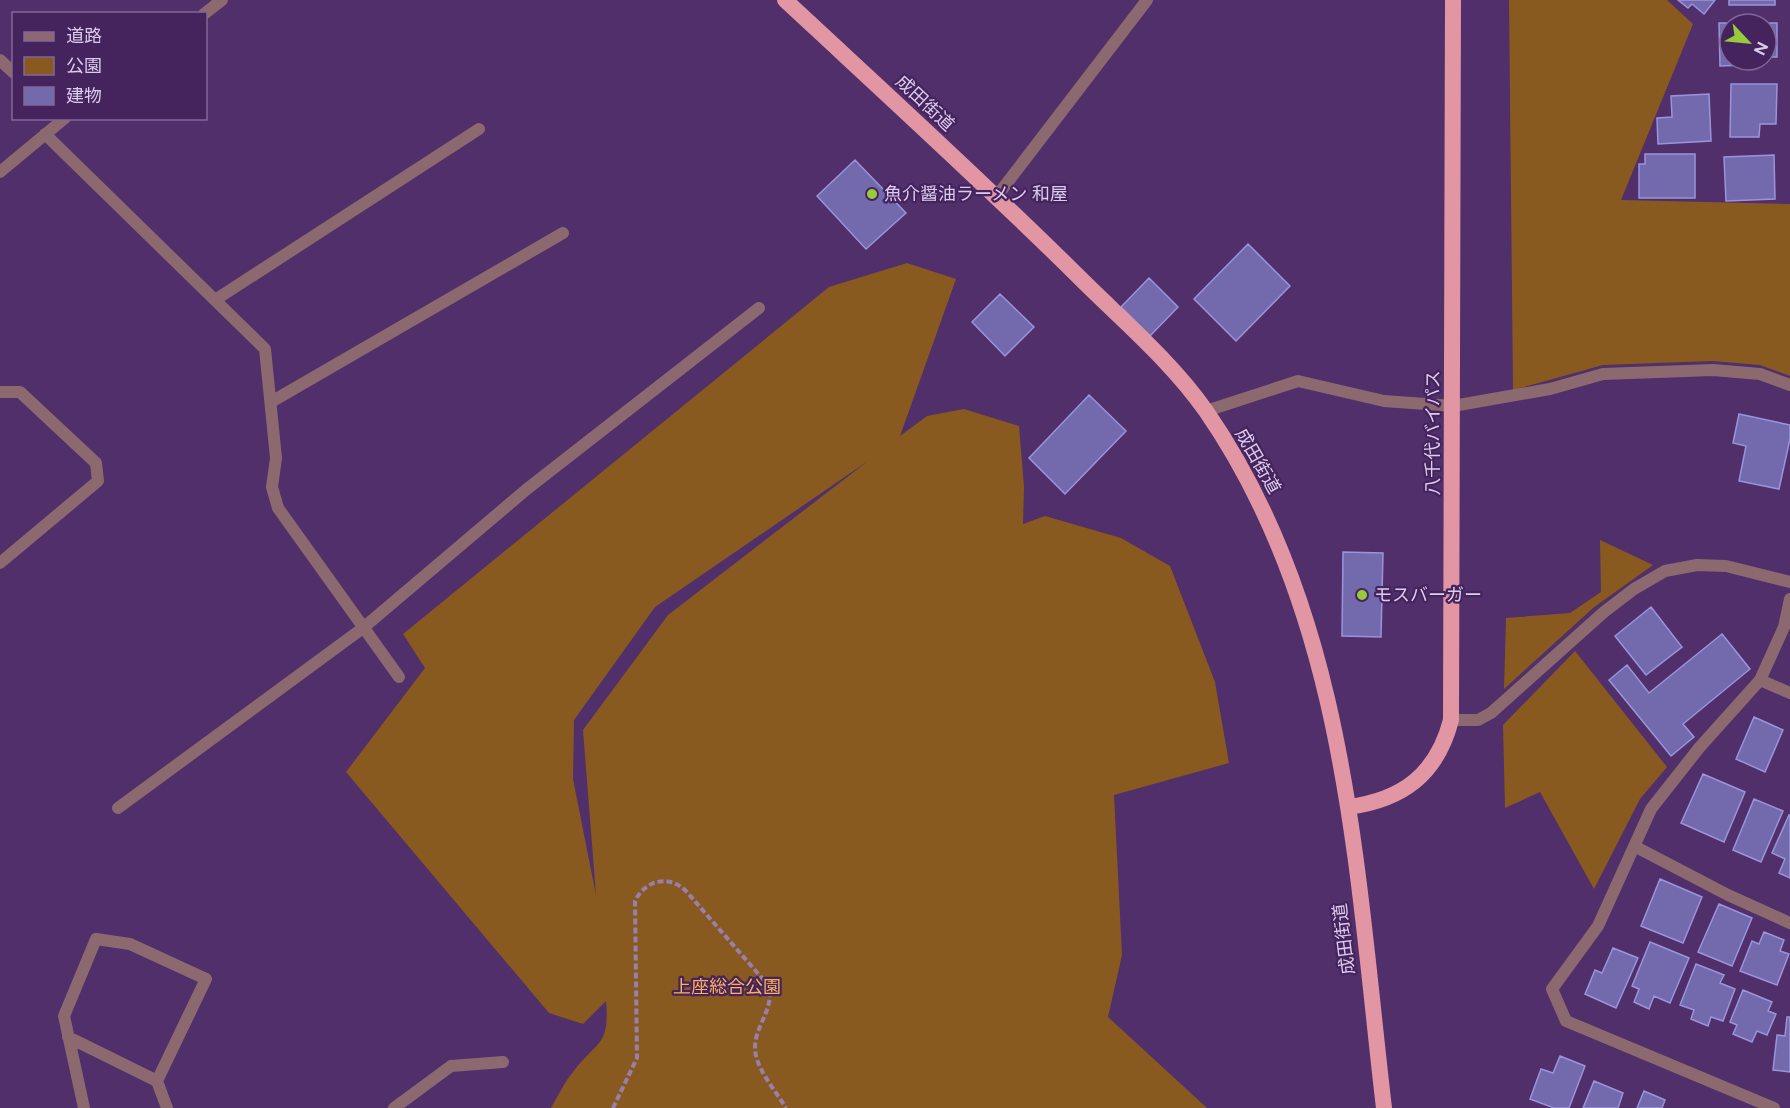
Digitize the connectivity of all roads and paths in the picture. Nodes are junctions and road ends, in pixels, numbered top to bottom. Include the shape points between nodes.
1 (222, 0) edge
2 (785, 0) edge
3 (1148, 0) edge
4 (1453, 0) edge
5 (207, 12) edge
6 (0, 60) edge
7 (12, 71) edge
8 (62, 120) edge
9 (479, 129) dead end
10 (45, 134) junction
11 (0, 172) edge
12 (997, 196) junction
13 (563, 233) dead end
14 (215, 300) junction
15 (759, 309) dead end
16 (1790, 385) edge
17 (0, 392) edge
18 (271, 402) junction
19 (1453, 406) junction
20 (1206, 411) junction
21 (0, 563) edge
22 (1790, 582) edge
23 (1790, 599) edge
24 (363, 628) junction
25 (399, 677) dead end
26 (1760, 680) junction
27 (1790, 693) edge
28 (1451, 720) junction
29 (1348, 807) junction
30 (117, 808) dead end
31 (1636, 847) junction
32 (1790, 923) edge
33 (68, 1037) junction
34 (503, 1062) dead end
35 (157, 1081) junction
36 (84, 1108) edge
37 (167, 1108) edge
38 (394, 1108) edge
39 (613, 1108) edge
40 (786, 1108) edge
41 (1384, 1108) edge
42 (1774, 1108) edge

1 - 5 street
2 - 12 highway, 成田街道
3 - 12 street
4 - 19 highway, 八千代バイパス
6 - 7 street
8 - 10 street
9 - 14 street
10 - 11 street
10 - 14 street
12 - 20 highway, 成田街道 via 1177,375
13 - 18 street
14 - 18 street via 265,349
15 - 24 street via 527,489
16 - 19 street via 1760,374 1713,370 1603,374
17 - 21 street via 20,392 96,463 98,481
18 - 24 street via 276,458 272,487 278,508
19 - 20 street via 1384,401 1298,381
19 - 28 highway, 八千代バイパス
20 - 29 highway, 成田街道 via 1260,502 1295,582 1321,669
22 - 28 street via 1726,566 1697,565 1665,571 1604,612 1491,713 1478,720
23 - 26 street via 1784,627
24 - 25 street
24 - 30 street
26 - 27 street
26 - 31 street via 1699,748 1652,810
28 - 29 highway, 八千代バイパス via 1445,742 1422,775 1399,794
29 - 41 highway, 成田街道
31 - 32 street
31 - 42 street via 1598,926 1552,989 1566,1021
33 - 35 street
33 - 35 street via 64,1016 96,939 130,944 206,979
33 - 36 street
34 - 38 street via 451,1066
35 - 37 street
39 - 40 path via 638,1058 635,901 643,889 667,880 686,891 768,985 770,996 755,1042 756,1056

